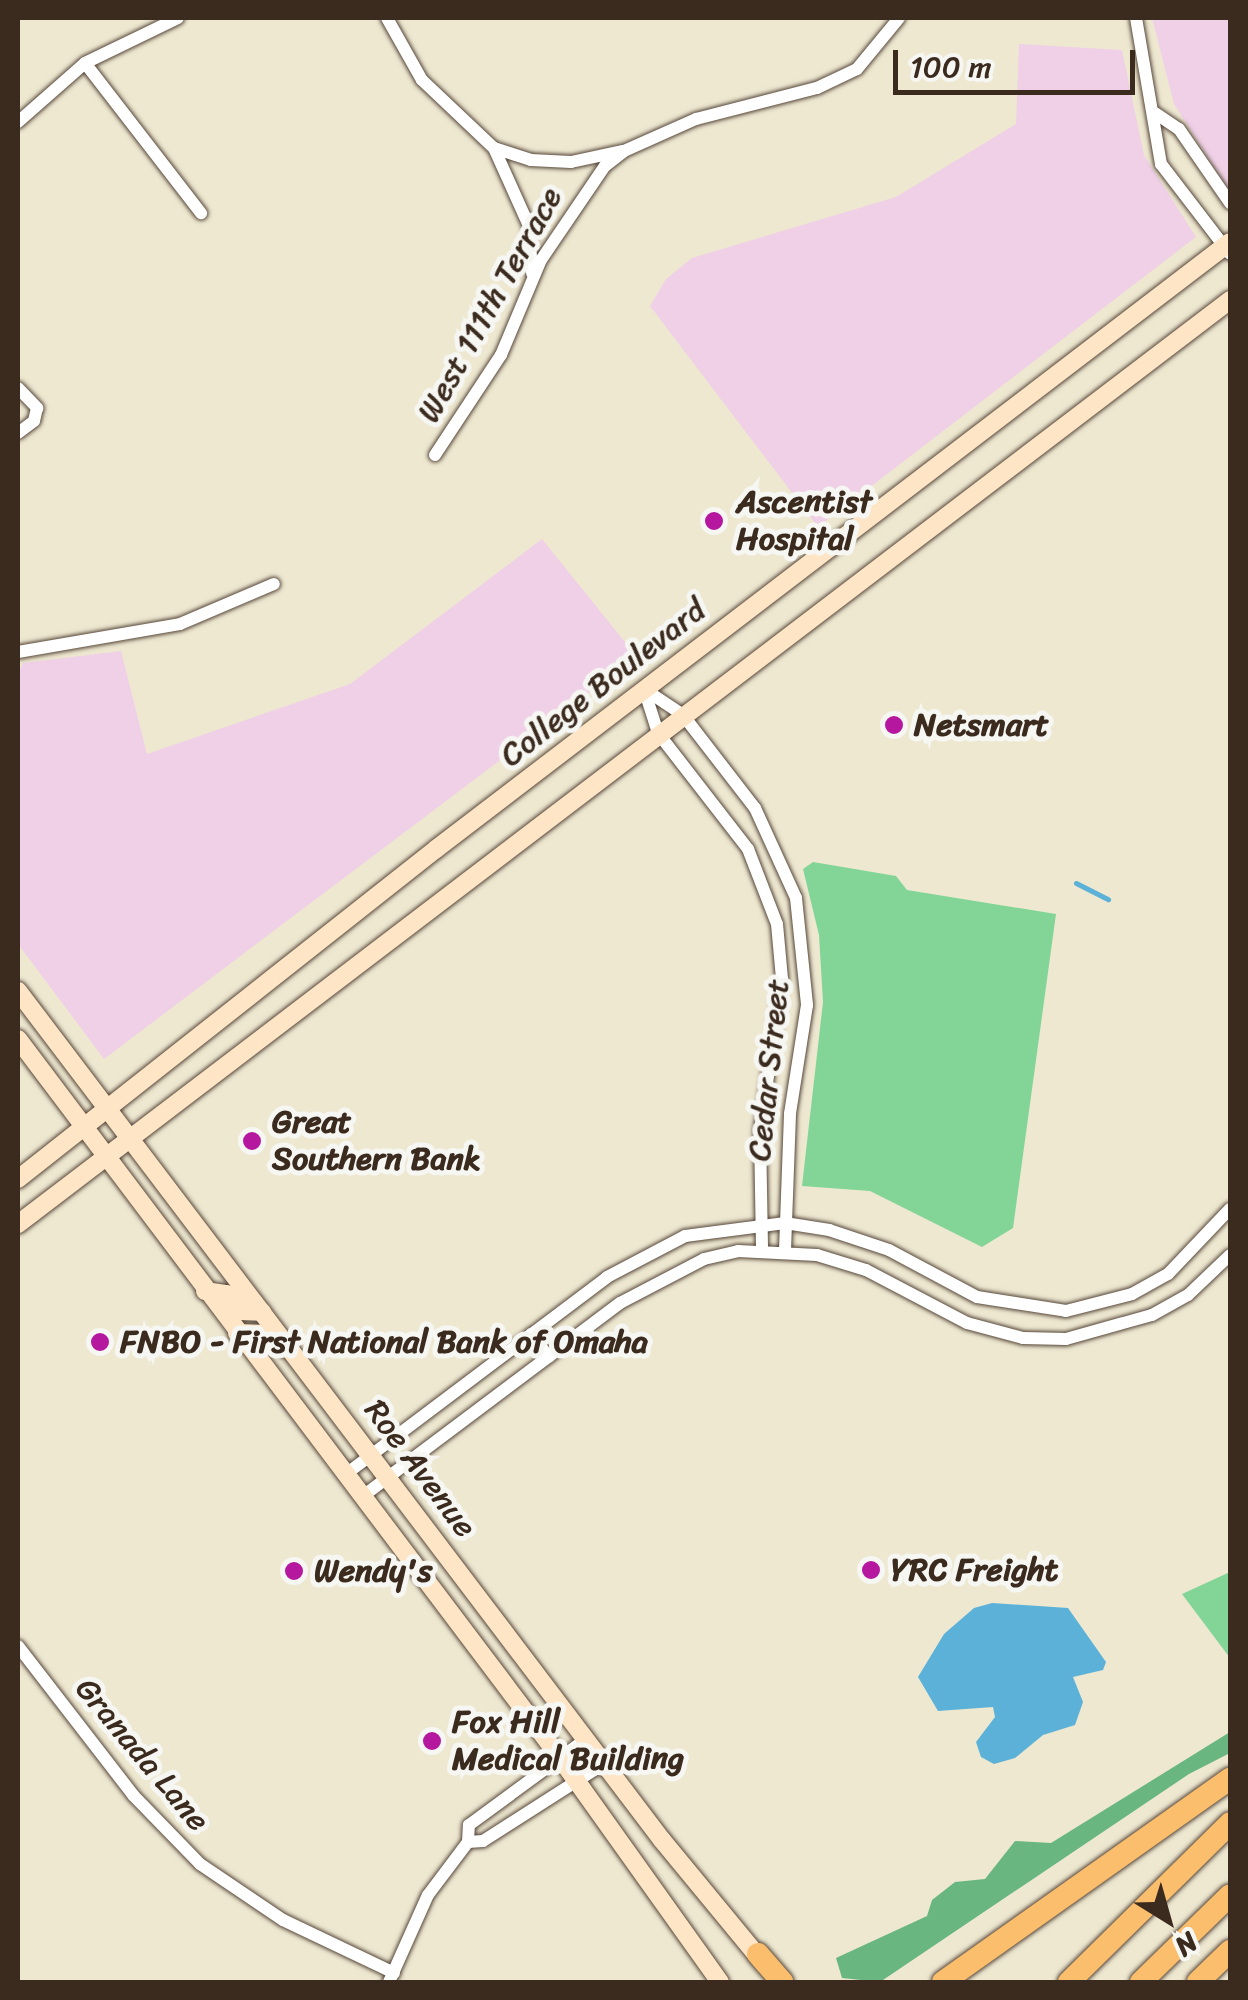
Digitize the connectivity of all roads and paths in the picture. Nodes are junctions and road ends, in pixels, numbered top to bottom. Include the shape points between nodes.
1 (178, 18) edge
2 (386, 18) edge
3 (899, 18) edge
4 (1136, 18) edge
5 (85, 64) junction
6 (1156, 112) junction
7 (18, 122) edge
8 (494, 148) junction
9 (624, 150) junction
10 (1230, 203) edge
11 (200, 213) dead end
12 (1227, 248) edge
13 (532, 283) junction
14 (1230, 300) edge
15 (18, 388) edge
16 (18, 433) edge
17 (435, 455) dead end
18 (274, 584) dead end
19 (18, 652) edge
20 (644, 689) junction
21 (684, 714) junction
22 (658, 733) junction
23 (774, 840) junction
24 (748, 849) junction
25 (18, 991) edge
26 (18, 1039) edge
27 (104, 1108) junction
28 (81, 1126) junction
29 (127, 1140) junction
30 (104, 1157) junction
31 (18, 1179) edge
32 (1230, 1209) edge
33 (785, 1223) junction
34 (18, 1224) edge
35 (760, 1225) junction
36 (762, 1251) junction
37 (785, 1251) junction
38 (1230, 1255) edge
39 (205, 1291) junction
40 (262, 1312) junction
41 (237, 1333) junction
42 (531, 1334) junction
43 (292, 1351) junction
44 (548, 1357) junction
45 (372, 1455) junction
46 (346, 1474) junction
47 (389, 1476) junction
48 (363, 1496) junction
49 (18, 1646) edge
50 (586, 1740) junction
51 (558, 1755) junction
52 (604, 1764) junction
53 (577, 1780) junction
54 (1230, 1780) edge
55 (1230, 1824) edge
56 (468, 1842) junction
57 (1230, 1895) edge
58 (1230, 1951) edge
59 (758, 1954) joint
60 (392, 1978) edge
61 (720, 1982) edge
62 (779, 1982) edge
63 (943, 1982) edge
64 (1069, 1982) edge
65 (1140, 1982) edge
66 (1198, 1982) edge

1 - 5 street
2 - 8 street via 422,80
3 - 9 street, West 111th Terrace via 867,60 818,88 696,119
4 - 6 street
5 - 7 street
5 - 11 street
6 - 10 street via 1179,130
6 - 12 street via 1153,138 1161,164
8 - 9 street via 571,162
8 - 13 street via 529,226
9 - 13 street, West 111th Terrace via 574,206
12 - 20 main road, College Boulevard
13 - 17 street, West 111th Terrace via 500,355
14 - 21 main road
15 - 16 street via 37,408 34,421
18 - 19 street via 180,624
20 - 21 street, Cedar Street
20 - 22 street, Cedar Street
20 - 27 main road, College Boulevard
21 - 22 main road
21 - 23 street, Cedar Street
22 - 24 street, Cedar Street
22 - 29 main road
23 - 24 street
23 - 33 street, Cedar Street via 796,898 808,972
24 - 35 street, Cedar Street via 771,904 782,962 760,1132
25 - 27 main road, Roe Avenue
26 - 28 main road, Roe Avenue
27 - 28 main road, College Boulevard
27 - 29 main road, Roe Avenue
28 - 30 main road, Roe Avenue
28 - 31 main road, College Boulevard
29 - 30 main road
29 - 40 main road, Roe Avenue
30 - 34 main road
30 - 39 main road, Roe Avenue
32 - 33 street via 1168,1274 1132,1294 1066,1311 977,1297 874,1245
33 - 35 street
33 - 37 street, Cedar Street
35 - 36 street, Cedar Street
35 - 42 street via 722,1226 648,1250
36 - 37 street
36 - 44 street via 704,1259 668,1274
37 - 38 street via 866,1270 968,1323 1024,1338 1066,1338 1152,1315 1188,1294
39 - 40 main road via 227,1294 239,1311
39 - 41 main road, Roe Avenue
40 - 43 main road, Roe Avenue
41 - 43 main road via 262,1334
41 - 46 main road, Roe Avenue
42 - 44 street
42 - 45 street
43 - 45 main road, Roe Avenue
44 - 47 street
45 - 46 street
45 - 47 main road, Roe Avenue
46 - 48 main road, Roe Avenue
47 - 48 street
47 - 50 main road, Roe Avenue
48 - 51 main road, Roe Avenue
49 - 60 street, Granada Lane via 132,1795 200,1864 283,1920
50 - 51 street
50 - 52 main road, Roe Avenue
51 - 53 main road, Roe Avenue
51 - 56 street via 470,1825
52 - 53 street
52 - 59 main road, Roe Avenue
53 - 56 street via 483,1842
53 - 61 main road, Roe Avenue
54 - 63 highway
55 - 64 highway
56 - 60 street via 428,1895
57 - 65 highway
58 - 66 highway
59 - 62 highway

